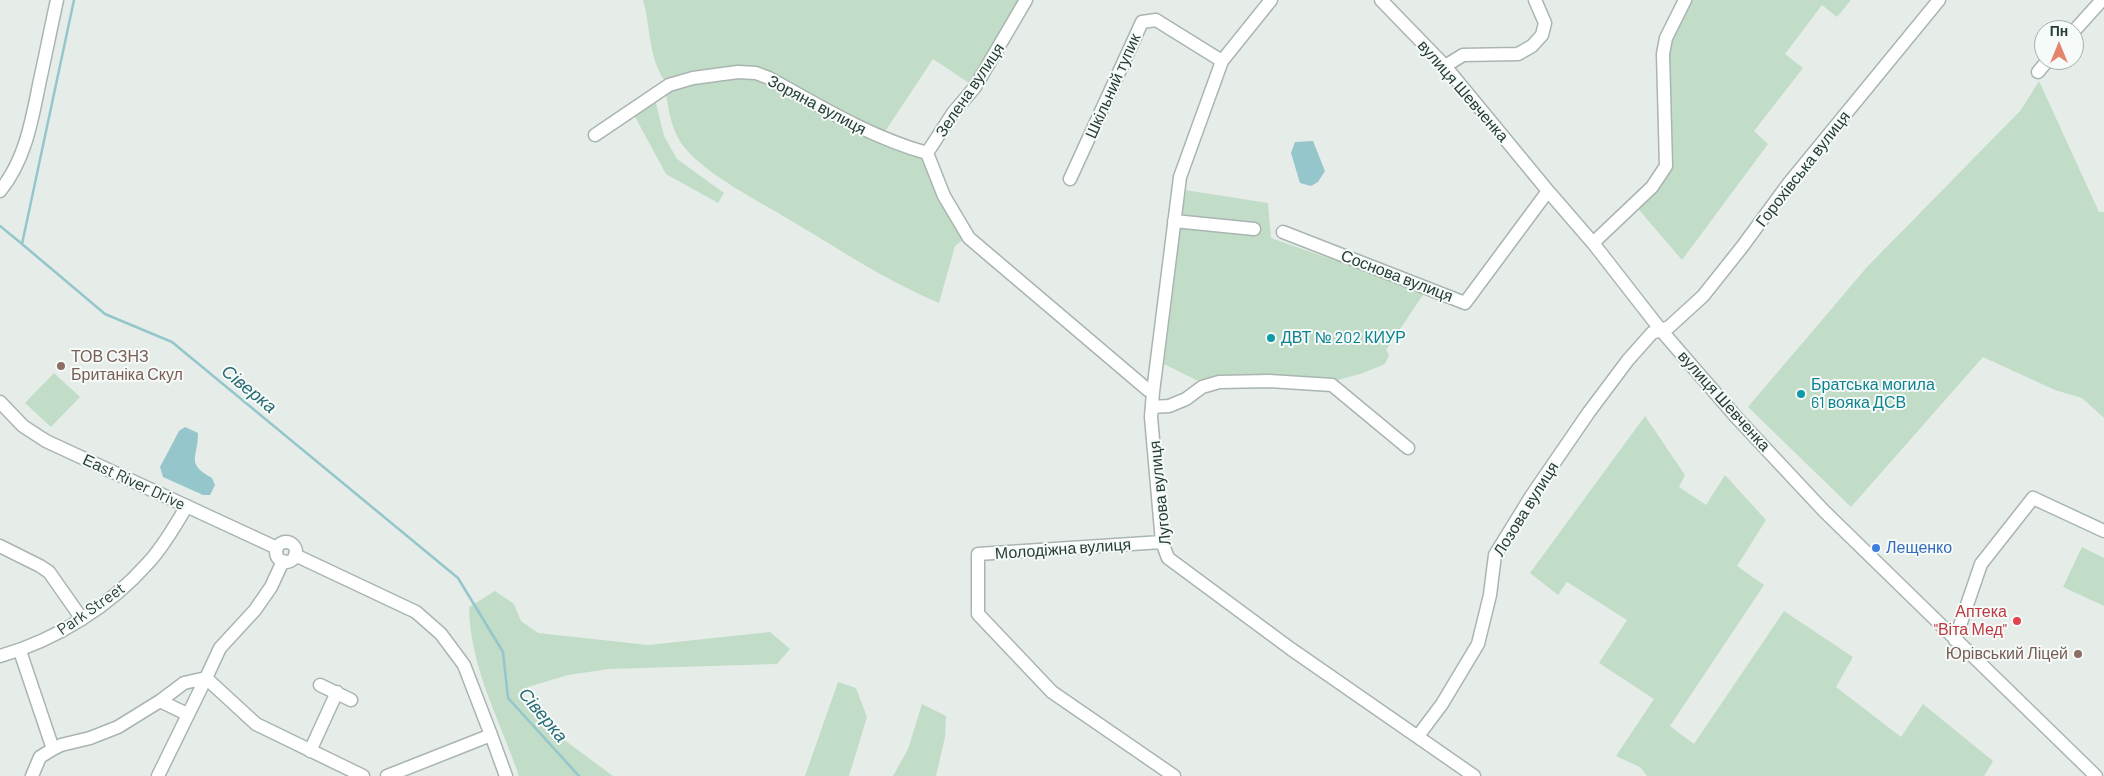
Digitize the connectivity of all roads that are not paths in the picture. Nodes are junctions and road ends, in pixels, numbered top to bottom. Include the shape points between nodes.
1 (57, 0) edge
2 (1026, 0) edge
3 (1271, 0) edge
4 (1381, 0) edge
5 (1535, 0) edge
6 (1685, 0) edge
7 (1939, 0) edge
8 (2102, 0) edge
9 (2084, 20) edge
10 (1222, 61) junction
11 (1445, 66) junction
12 (595, 135) dead end
13 (928, 153) junction
14 (1070, 179) dead end
15 (0, 191) edge
16 (1548, 192) junction
17 (1174, 221) junction
18 (1254, 229) dead end
19 (1283, 232) dead end
20 (1593, 243) junction
21 (1660, 329) junction
22 (1153, 392) junction
23 (0, 402) edge
24 (1152, 407) junction
25 (1408, 448) dead end
26 (187, 506) junction
27 (2104, 531) edge
28 (1162, 542) junction
29 (0, 546) edge
30 (277, 548) junction
31 (296, 555) junction
32 (283, 561) junction
33 (82, 619) junction
34 (1955, 640) junction
35 (20, 651) junction
36 (0, 656) edge
37 (206, 678) junction
38 (320, 685) dead end
39 (337, 692) junction
40 (351, 700) dead end
41 (160, 701) junction
42 (187, 714) junction
43 (491, 735) junction
44 (1418, 736) junction
45 (53, 749) junction
46 (310, 751) junction
47 (32, 776) edge
48 (158, 776) edge
49 (363, 776) edge
50 (388, 776) edge
51 (506, 776) edge
52 (1174, 776) edge
53 (1474, 776) edge
54 (2096, 776) edge

1 - 15 street via 31,126 22,154
2 - 13 street, Зелена вулиця via 975,87 953,113
3 - 10 street, Лугова вулиця
4 - 11 street, вулиця Шевченка
5 - 11 street via 1545,23 1542,35 1532,46 1518,54 1463,55
6 - 20 street via 1666,38 1663,54 1666,166 1652,187
7 - 21 street, Горохівська вулиця via 1703,296 1669,327
8 - 9 street
10 - 14 street, Шкільний тупик via 1156,20 1142,22
10 - 17 street, Лугова вулиця via 1180,177
11 - 16 street, вулиця Шевченка
12 - 13 street, Зоряна вулиця via 670,85 693,78 738,72 769,78 873,135
13 - 22 street via 944,196 969,238
16 - 19 street, Соснова вулиця via 1465,303
16 - 20 street, вулиця Шевченка
17 - 18 street
17 - 22 street, Лугова вулиця
20 - 21 street, вулиця Шевченка
21 - 34 street, вулиця Шевченка via 1824,511
21 - 44 street, Лозова вулиця via 1652,333 1628,360 1532,495 1495,555 1490,595 1478,644 1452,690
22 - 24 street, Лугова вулиця
23 - 26 street, Еаst Rіvеr Drive via 23,426 46,441
24 - 25 street via 1169,406 1202,387 1219,382 1332,385
24 - 28 street, Лугова вулиця
26 - 30 street, Еаst Rіvеr Drive
26 - 33 street, Park Street via 148,563 113,597
27 - 34 street via 2033,498 1981,564
28 - 44 street, Лугова вулиця via 1168,558 1291,649
28 - 52 street, Молодіжна вулиця via 978,554 978,614 1052,692
29 - 33 street via 49,572
30 - 31 street via 290,544
30 - 32 street via 276,554
31 - 32 street via 292,560
31 - 43 street via 416,612 441,634 464,665
32 - 37 street via 255,610 220,648
33 - 35 street, Park Street
34 - 54 street, вулиця Шевченка
35 - 36 street, Park Street
35 - 45 street
37 - 41 street via 184,683
37 - 42 street
37 - 46 street via 256,724
38 - 39 street
39 - 40 street
39 - 46 street
41 - 42 street
41 - 45 street via 118,726
42 - 48 street
43 - 50 street
43 - 51 street
44 - 53 street, Лугова вулиця
45 - 47 street via 40,757
46 - 49 street

